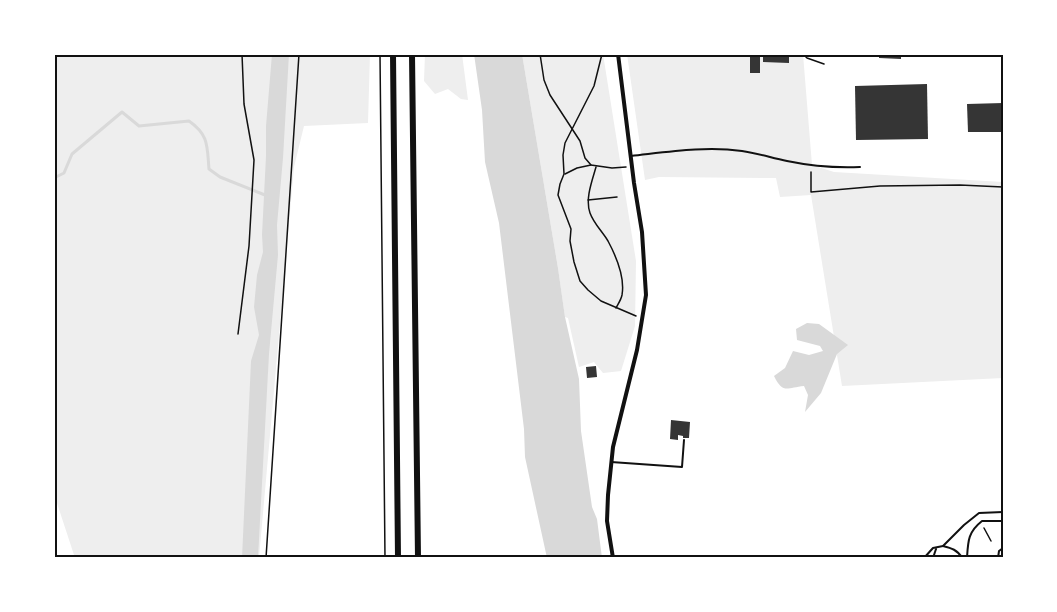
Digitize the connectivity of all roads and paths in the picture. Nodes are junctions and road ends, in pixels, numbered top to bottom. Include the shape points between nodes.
1 (242, 54) edge
2 (299, 54) edge
3 (380, 54) edge
4 (393, 54) edge
5 (412, 54) edge
6 (540, 54) edge
7 (602, 54) edge
8 (618, 54) edge
9 (803, 54) edge
10 (824, 64) dead end
11 (572, 128) junction
12 (632, 156) junction
13 (591, 165) junction
14 (812, 165) junction
15 (597, 166) junction
16 (633, 166) junction
17 (860, 167) dead end
18 (564, 174) junction
19 (1003, 187) edge
20 (617, 197) dead end
21 (588, 200) junction
22 (615, 309) junction
23 (642, 319) junction
24 (238, 334) dead end
25 (684, 440) dead end
26 (611, 462) junction
27 (1003, 512) edge
28 (984, 521) junction
29 (1003, 521) edge
30 (990, 540) dead end
31 (943, 546) junction
32 (936, 548) junction
33 (1003, 548) edge
34 (266, 558) edge
35 (385, 558) edge
36 (398, 558) edge
37 (418, 558) edge
38 (613, 558) edge
39 (924, 558) edge
40 (933, 558) edge
41 (964, 558) edge
42 (998, 558) edge

1 - 24 path via 244,104 254,160
2 - 34 path
3 - 35 path
4 - 36 main road
5 - 37 main road
6 - 11 path via 550,95
7 - 11 path via 594,87
8 - 12 street
9 - 10 path
11 - 13 path
11 - 18 path via 565,143
12 - 14 lane via 732,150
12 - 16 street
13 - 15 path
13 - 18 path
14 - 17 lane
14 - 19 path via 811,192 880,186
15 - 16 path
15 - 21 path
16 - 23 street via 645,268
18 - 22 path via 558,195 571,229 570,241 580,281 601,302
20 - 21 path
21 - 22 path via 589,212 617,262 622,291
22 - 23 path
23 - 26 street
25 - 26 lane via 682,467
26 - 38 street via 607,521
27 - 31 lane via 979,513
28 - 29 lane
28 - 30 path via 984,531
28 - 41 lane via 972,530
31 - 32 lane
31 - 41 lane
32 - 39 lane
32 - 40 lane
33 - 42 lane

